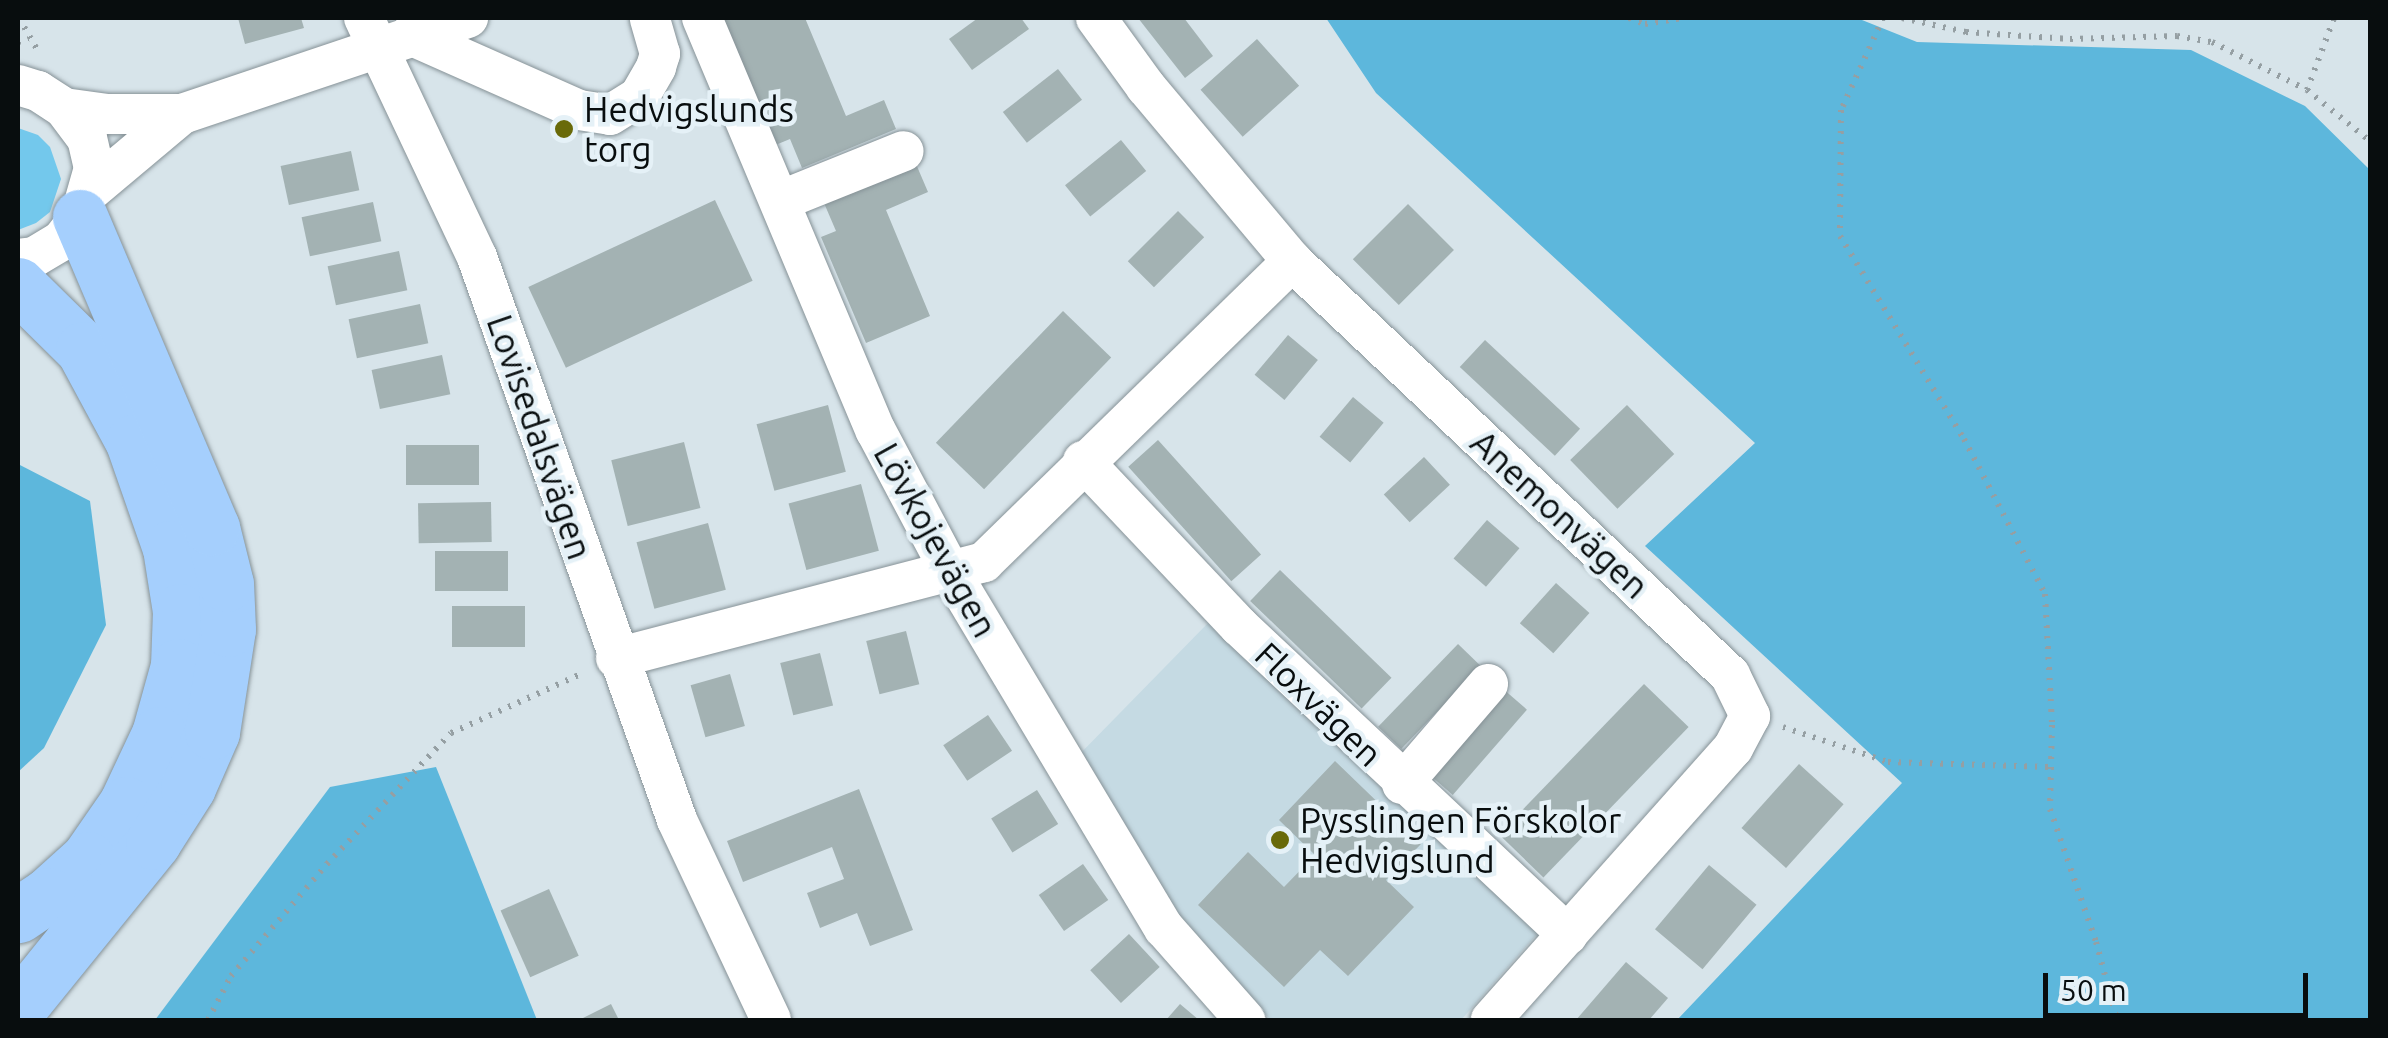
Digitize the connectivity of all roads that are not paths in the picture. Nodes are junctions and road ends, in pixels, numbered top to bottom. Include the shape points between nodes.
1 (468, 18) edge
2 (650, 18) edge
3 (702, 18) edge
4 (1096, 18) edge
5 (383, 33) edge
6 (34, 87) edge
7 (182, 114) junction
8 (904, 150) dead end
9 (782, 200) junction
10 (85, 204) junction
11 (18, 259) edge
12 (1292, 261) junction
13 (18, 285) edge
14 (1084, 461) junction
15 (950, 571) junction
16 (616, 658) junction
17 (1488, 684) dead end
18 (1402, 784) junction
19 (18, 914) edge
20 (1568, 935) junction
21 (18, 1009) edge
22 (770, 1020) edge
23 (1245, 1020) edge
24 (1491, 1020) edge

1 - 5 street
2 - 5 street via 660,54 656,67 639,97 610,115 579,110
3 - 9 street, Lövkojevägen
4 - 12 street, Anemonvägen
5 - 7 street
5 - 16 street, Lovisedalsvägen via 477,257
6 - 7 street via 108,114
6 - 10 street via 86,138 94,168
7 - 10 street
8 - 9 street
9 - 15 street, Lövkojevägen via 876,431
10 - 11 street via 60,242
10 - 21 highway via 212,528 226,584 228,629 212,732 188,787 143,856
12 - 14 street
12 - 20 street, Anemonvägen via 1730,675 1750,716 1733,748
13 - 19 highway via 83,349 133,442 170,548 180,610 178,666 164,717 126,804 88,860
14 - 15 street via 984,562
14 - 18 street, Floxvägen via 1238,626
15 - 16 street
15 - 23 street, Lövkojevägen via 1164,928
16 - 22 street, Lovisedalsvägen via 676,820
17 - 18 street
18 - 20 street, Floxvägen
20 - 24 street

